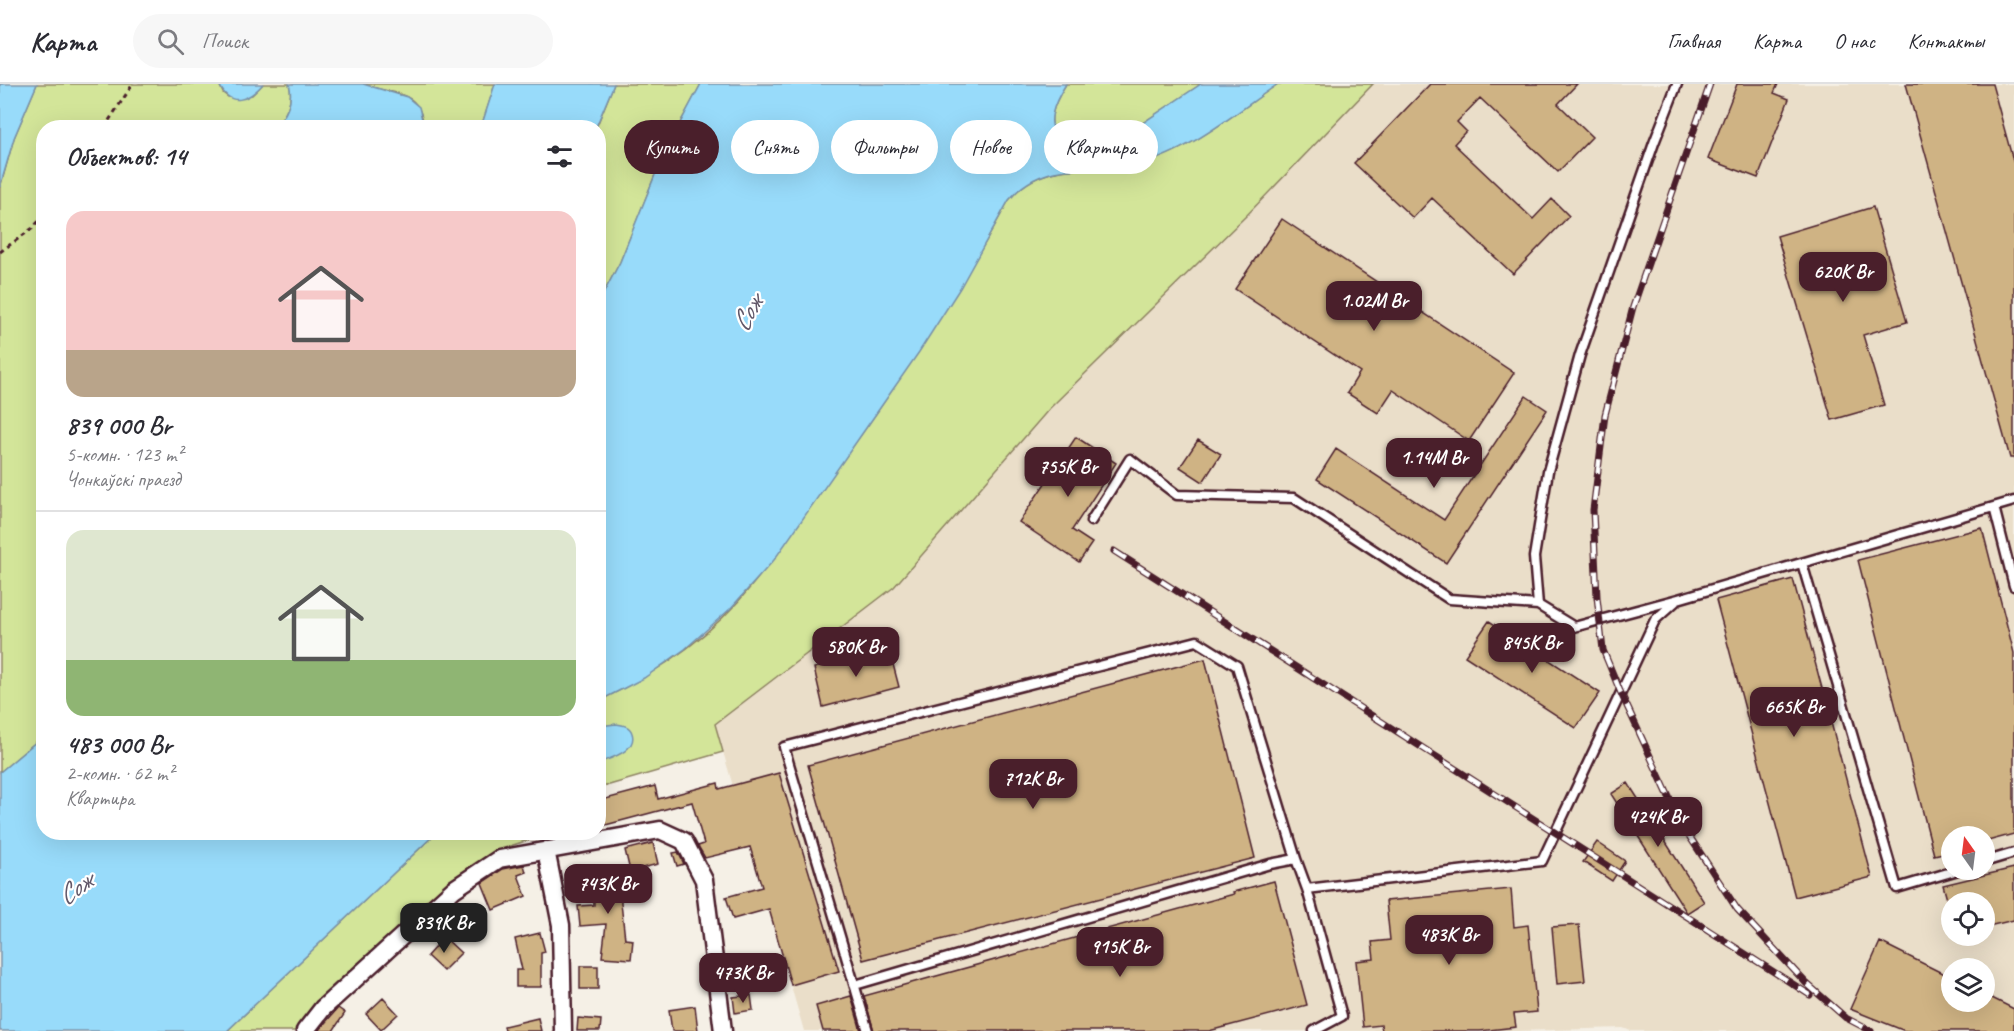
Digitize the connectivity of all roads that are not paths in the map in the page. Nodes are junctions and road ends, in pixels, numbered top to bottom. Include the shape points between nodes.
1 (1677, 84) edge
2 (2014, 501) edge
3 (1994, 507) junction
4 (1091, 522) dead end
5 (1802, 563) junction
6 (2014, 586) edge
7 (1678, 599) junction
8 (1538, 605) junction
9 (606, 839) edge
10 (603, 840) edge
11 (546, 850) junction
12 (2014, 854) edge
13 (1296, 859) junction
14 (1995, 859) edge
15 (1941, 875) edge
16 (1307, 889) junction
17 (855, 985) junction
18 (305, 1031) edge
19 (563, 1031) edge
20 (723, 1031) edge
21 (868, 1031) edge
22 (1314, 1031) edge

1 - 8 lane via 1580,355 1548,471 1534,557
2 - 3 lane
3 - 5 lane
3 - 6 lane
4 - 8 lane via 1130,459 1177,495 1294,498 1449,599
5 - 7 lane
5 - 15 lane via 1897,888
7 - 8 lane via 1574,627
7 - 16 lane via 1655,620 1542,861
9 - 20 street via 660,830 684,841 704,880
10 - 11 street
11 - 18 street via 499,859 454,889 323,1008
11 - 19 street via 561,925
12 - 14 lane
13 - 16 lane
13 - 17 lane
13 - 17 lane via 1237,666 1197,641 784,747
16 - 22 lane via 1342,1016
17 - 21 lane

